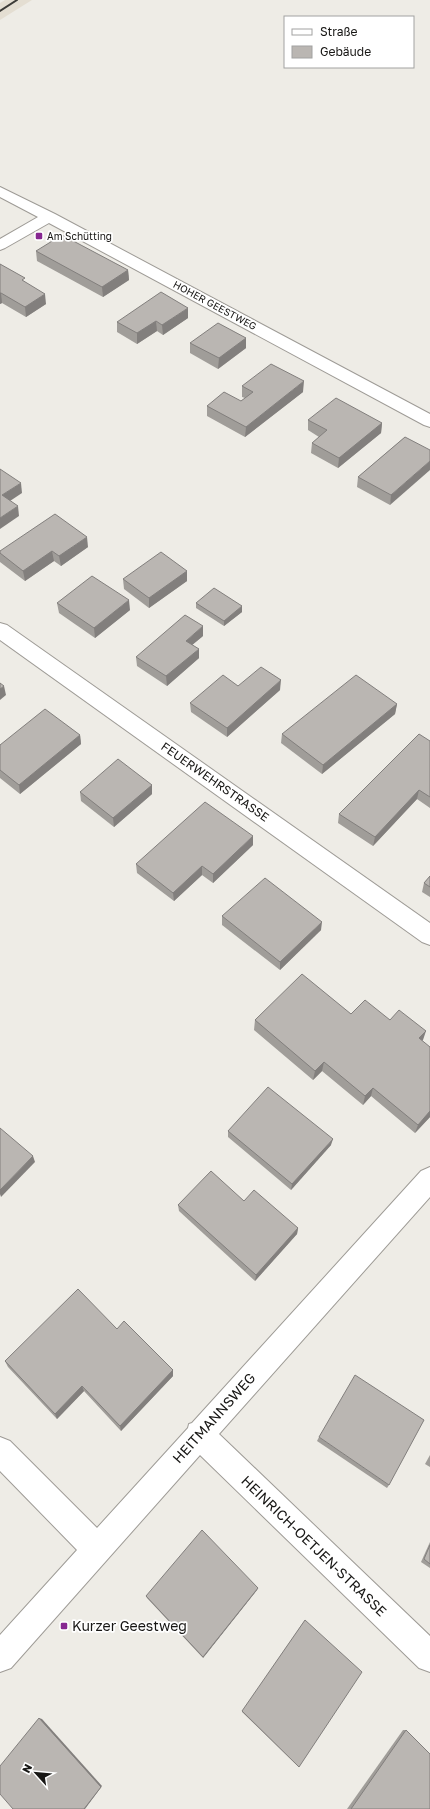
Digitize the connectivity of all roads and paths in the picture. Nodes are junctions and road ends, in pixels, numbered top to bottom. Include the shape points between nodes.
1 (0, 191) edge
2 (50, 217) junction
3 (0, 245) edge
4 (430, 421) edge
5 (0, 630) edge
6 (430, 935) edge
7 (430, 1179) edge
8 (199, 1434) junction
9 (0, 1451) edge
10 (97, 1549) junction
11 (430, 1656) edge
12 (0, 1658) edge

1 - 2 street, HOHER GEESTWEG
2 - 3 street
2 - 4 street, HOHER GEESTWEG
5 - 6 street, FEUERWEHRSTRASSE
7 - 8 street, HEITMANNSWEG
8 - 10 street, HEITMANNSWEG
8 - 11 street, HEINRICH-OETJEN-STRASSE
9 - 10 street
10 - 12 street, HEITMANNSWEG

